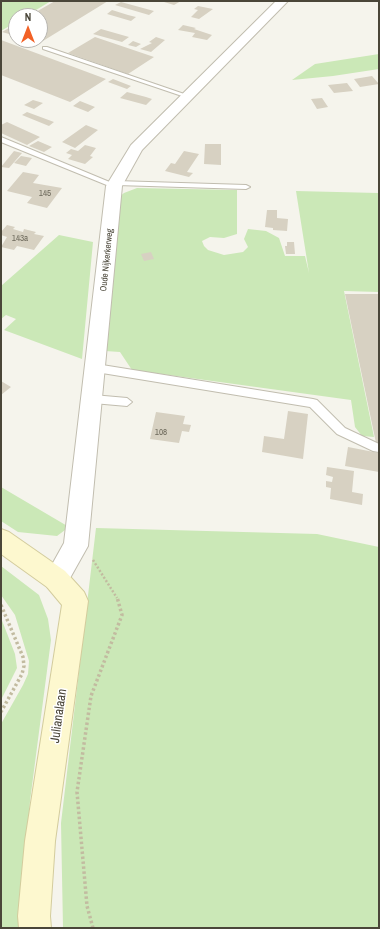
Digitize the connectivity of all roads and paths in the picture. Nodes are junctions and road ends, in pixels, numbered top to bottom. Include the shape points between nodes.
1 (282, 1) edge
2 (45, 48) dead end
3 (187, 96) junction
4 (1, 139) edge
5 (115, 184) junction
6 (246, 187) dead end
7 (96, 368) junction
8 (93, 399) junction
9 (127, 402) dead end
10 (377, 448) dead end
11 (1, 540) edge
12 (76, 546) junction
13 (56, 578) junction
14 (1, 605) edge
15 (1, 712) edge
16 (35, 928) edge
17 (93, 928) edge

1 - 3 street, Oude Nijkerkerweg
2 - 3 lane
3 - 5 street, Oude Nijkerkerweg via 136,148
4 - 5 lane
5 - 6 lane
5 - 7 street, Oude Nijkerkerweg
7 - 8 street, Oude Nijkerkerweg
7 - 10 lane via 313,403 341,431
8 - 9 lane
8 - 12 street, Oude Nijkerkerweg
11 - 13 street, Julianalaan
12 - 13 street, Oude Nijkerkerweg
12 - 17 path via 92,559 110,584 118,599 122,615 91,696 77,792 86,906
13 - 16 street, Julianalaan via 75,601 40,841
14 - 15 path via 23,657 24,666

